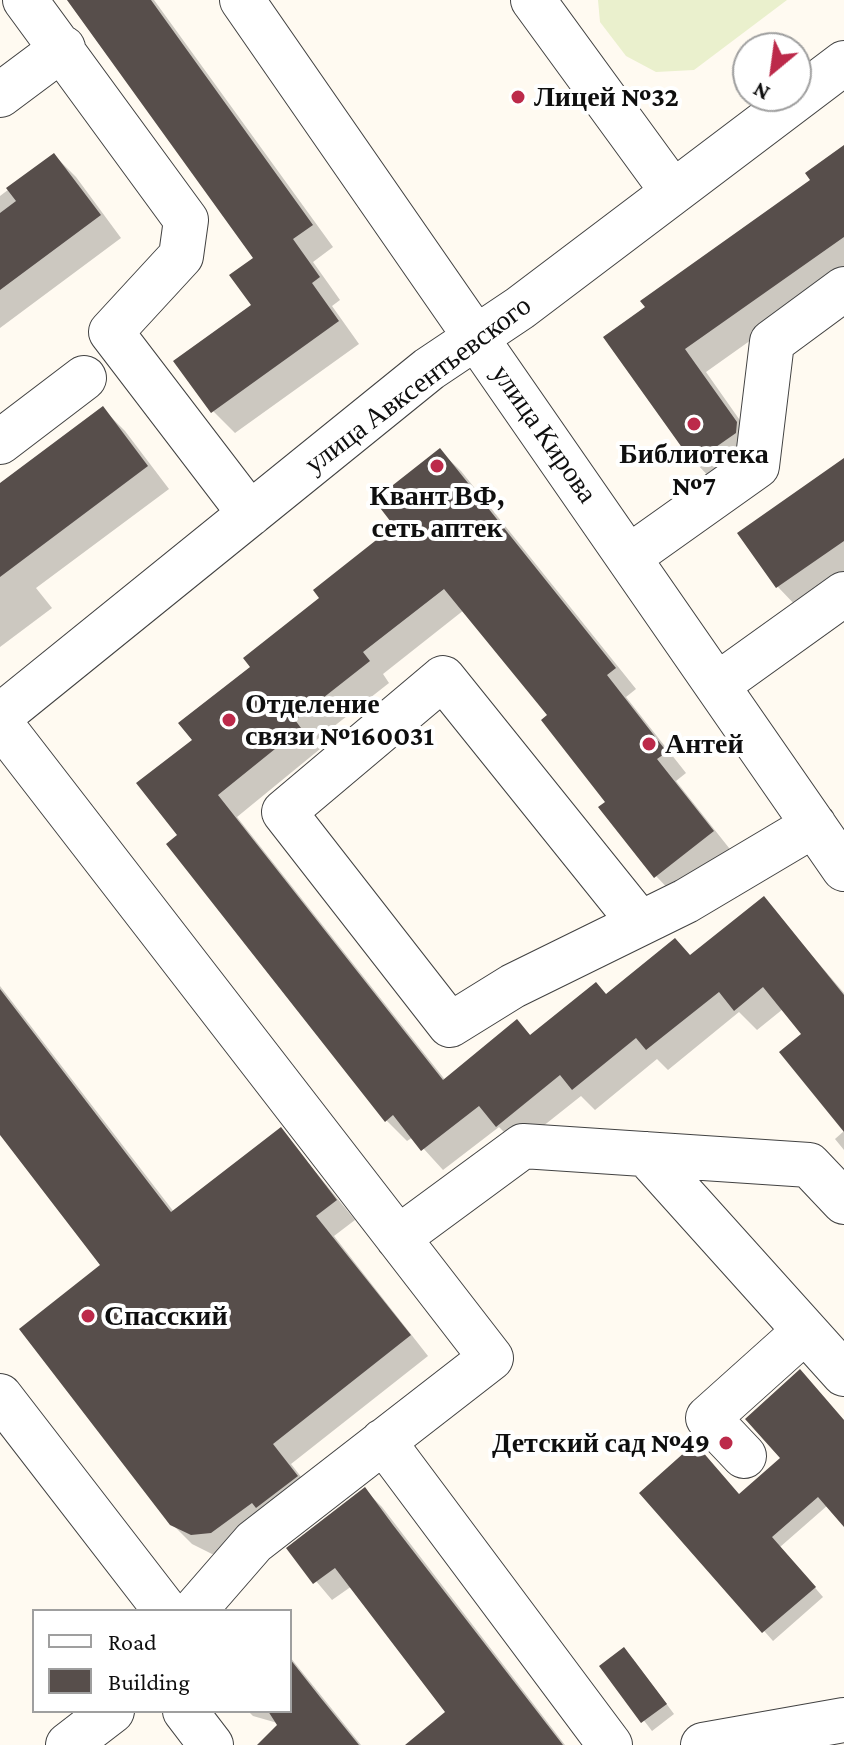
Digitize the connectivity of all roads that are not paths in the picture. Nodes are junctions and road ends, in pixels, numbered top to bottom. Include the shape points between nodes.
1 (25, 0) edge
2 (242, 0) edge
3 (533, 0) edge
4 (63, 48) junction
5 (844, 63) edge
6 (0, 95) edge
7 (673, 192) junction
8 (844, 289) edge
9 (477, 337) junction
10 (84, 378) dead end
11 (0, 442) edge
12 (250, 514) junction
13 (629, 557) junction
14 (844, 594) edge
15 (717, 685) junction
16 (0, 716) edge
17 (0, 723) edge
18 (814, 825) junction
19 (844, 869) edge
20 (640, 923) junction
21 (646, 1154) junction
22 (844, 1202) edge
23 (398, 1238) junction
24 (805, 1331) junction
25 (844, 1374) edge
26 (0, 1396) edge
27 (383, 1441) junction
28 (744, 1456) dead end
29 (164, 1609) edge
30 (196, 1609) edge
31 (109, 1713) edge
32 (187, 1713) edge
33 (844, 1720) edge
34 (68, 1745) edge
35 (211, 1745) edge
36 (610, 1745) edge
37 (703, 1745) edge

1 - 4 street
2 - 9 street, улица Кирова
3 - 7 street
4 - 6 street
4 - 12 street via 186,220 181,256 111,332
5 - 7 street, улица Авксентьевского
7 - 9 street, улица Авксентьевского
8 - 13 street via 772,342 757,466
9 - 12 street, улица Авксентьевского via 429,369
9 - 13 street, улица Кирова
10 - 11 street
12 - 16 street, улица Авксентьевского
13 - 15 street, улица Кирова
14 - 15 street
15 - 18 street, улица Кирова
17 - 23 street
18 - 19 street, улица Кирова
18 - 20 street
20 - 20 street via 513,986 450,1025 284,812 443,678
21 - 22 street via 809,1165
21 - 23 street via 523,1146
21 - 24 street
23 - 27 street via 491,1358
24 - 25 street
24 - 28 street via 708,1418
26 - 29 street
27 - 30 street via 254,1542
27 - 36 street
31 - 34 street
32 - 35 street
33 - 37 street

